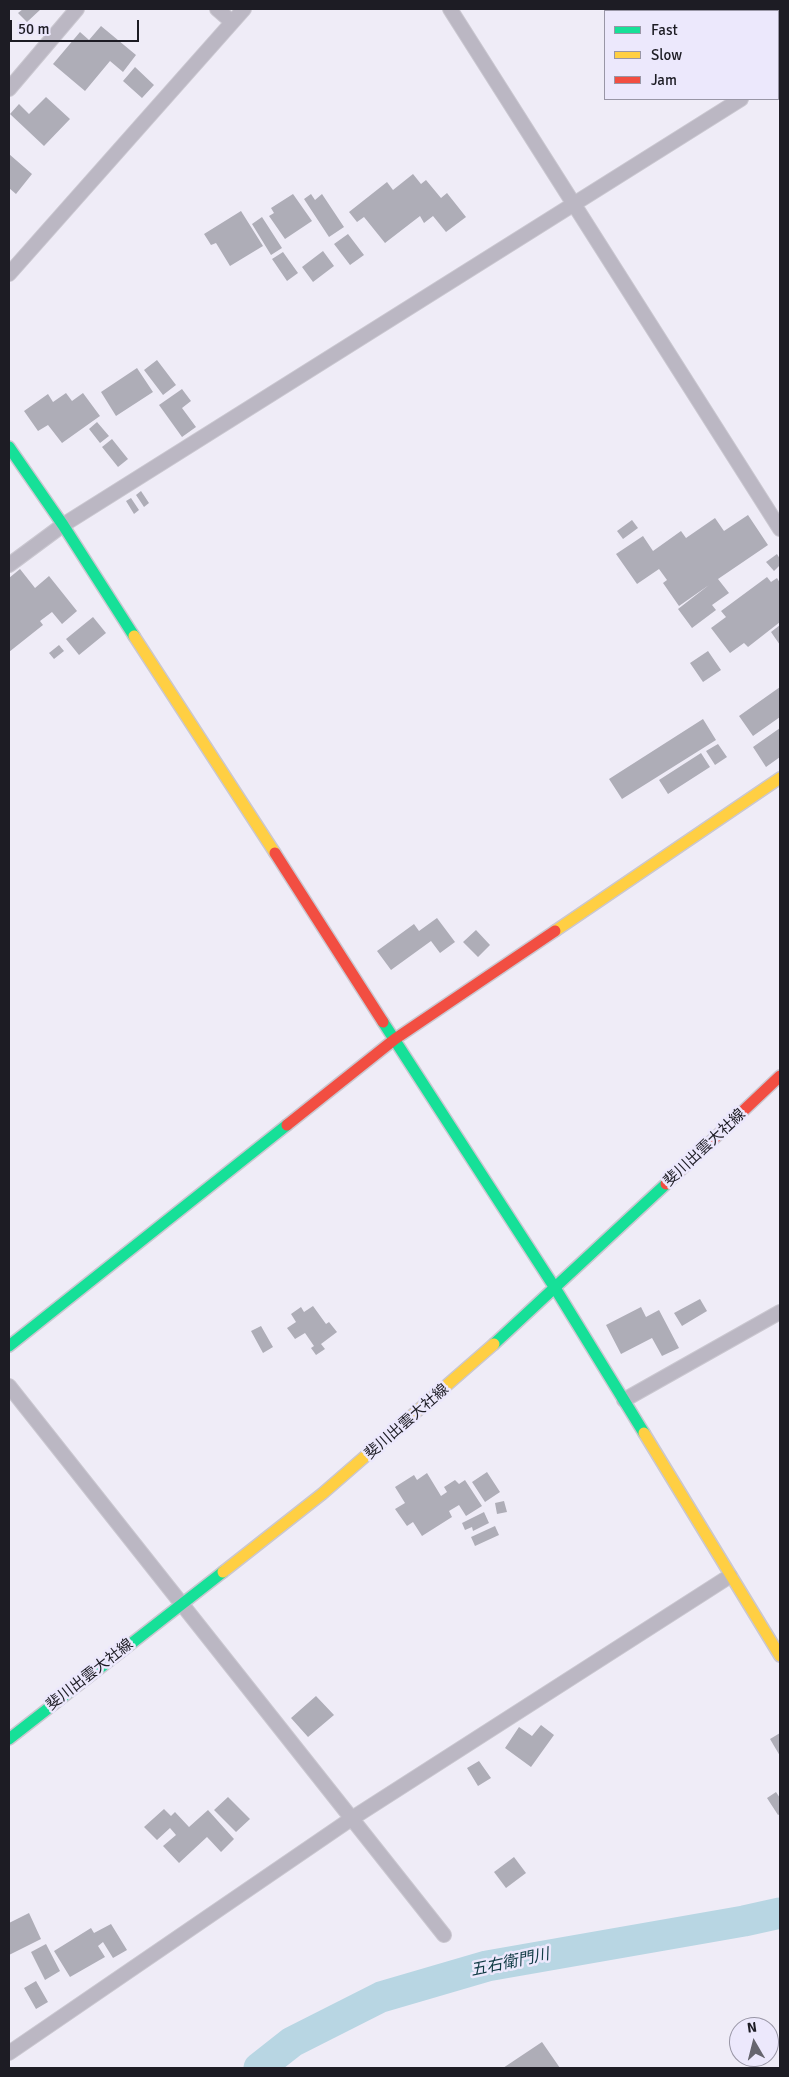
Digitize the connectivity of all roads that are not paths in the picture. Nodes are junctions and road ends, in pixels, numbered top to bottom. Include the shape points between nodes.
1 (77, 9) edge
2 (217, 9) edge
3 (244, 9) edge
4 (450, 9) edge
5 (232, 22) junction
6 (9, 89) edge
7 (739, 100) edge
8 (575, 204) junction
9 (9, 274) edge
10 (9, 447) edge
11 (63, 525) junction
12 (780, 529) edge
13 (9, 565) edge
14 (780, 778) edge
15 (395, 1039) junction
16 (780, 1076) edge
17 (555, 1288) junction
18 (780, 1312) edge
19 (9, 1346) edge
20 (9, 1386) edge
21 (624, 1400) junction
22 (730, 1576) junction
23 (182, 1603) junction
24 (780, 1656) edge
25 (9, 1739) edge
26 (351, 1819) junction
27 (444, 1935) dead end
28 (9, 2053) edge

1 - 6 street
2 - 5 street
3 - 5 street
4 - 8 street
5 - 9 street
7 - 8 street
8 - 11 street
8 - 12 street
10 - 11 street
11 - 13 street
11 - 15 street
14 - 15 street
15 - 17 street
15 - 19 street
16 - 17 street, 斐川出雲大社線
17 - 21 street
17 - 23 street, 斐川出雲大社線 via 322,1494
18 - 21 street
20 - 23 street
21 - 22 street
22 - 24 street
22 - 26 street
23 - 25 street, 斐川出雲大社線
23 - 26 street
26 - 27 street
26 - 28 street

